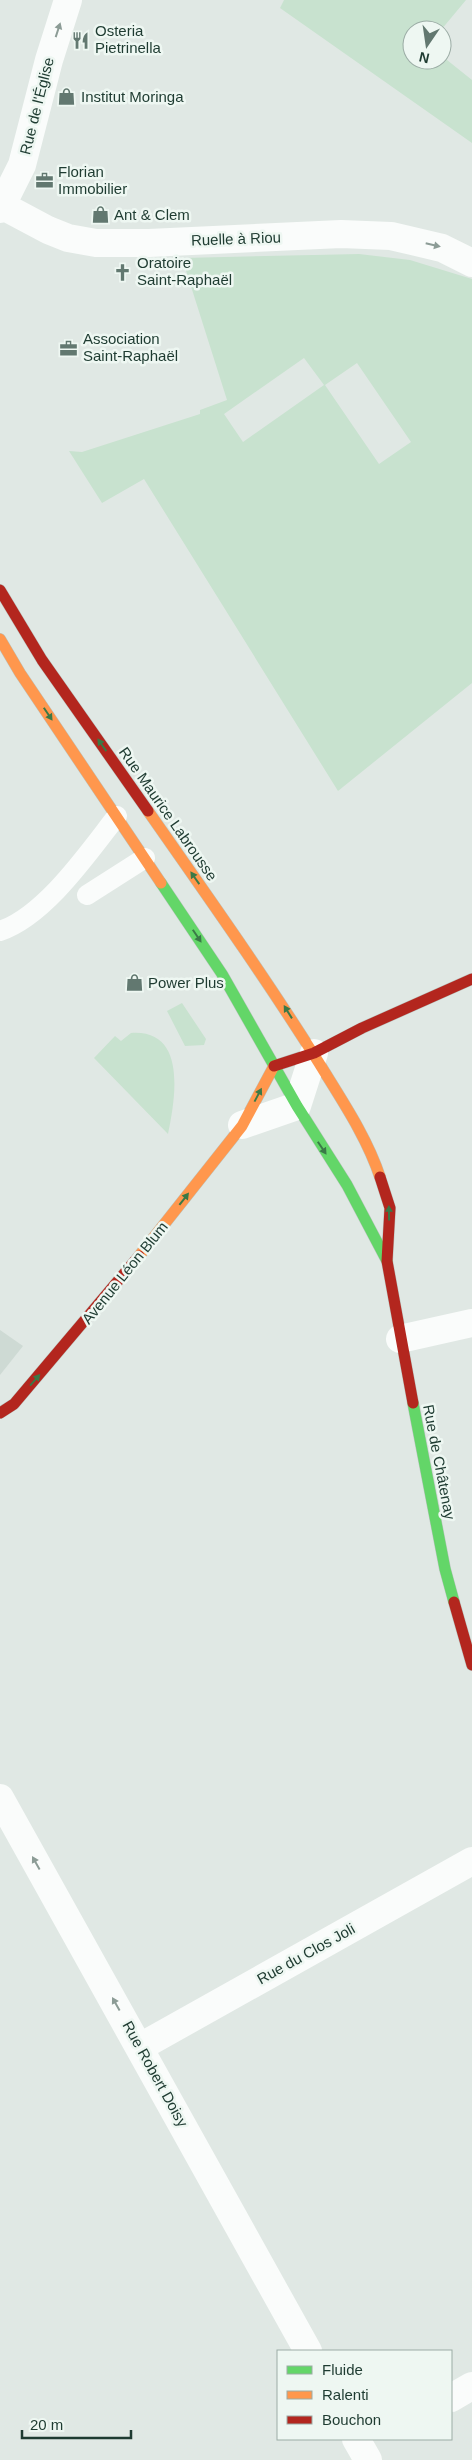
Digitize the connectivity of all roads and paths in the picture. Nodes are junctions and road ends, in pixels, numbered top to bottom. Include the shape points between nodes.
1 (68, 0) edge
2 (1, 207) edge
3 (472, 263) edge
4 (0, 590) edge
5 (0, 639) edge
6 (117, 816) junction
7 (145, 858) junction
8 (87, 895) dead end
9 (0, 931) edge
10 (472, 979) edge
11 (314, 1053) junction
12 (274, 1066) junction
13 (297, 1106) junction
14 (242, 1125) junction
15 (387, 1261) junction
16 (472, 1323) edge
17 (400, 1339) junction
18 (0, 1413) edge
19 (472, 1665) edge
20 (0, 1798) edge
21 (472, 1861) edge
22 (140, 2047) junction
23 (307, 2350) edge
24 (472, 2386) edge
25 (452, 2397) edge

2 -> 1 street, Rue de l'Église via 22,165
2 -> 3 street, Ruelle à Riou via 68,238 96,242 341,234 391,236 442,248
11 -> 4 main road, Rue Maurice Labrousse via 42,660
5 -> 6 main road
6 - 7 main road
6 - 9 lane via 68,878 17,924
7 - 8 lane
7 -> 12 main road via 222,974
10 - 11 main road
11 - 12 main road
11 - 13 street
15 -> 11 main road, Rue de Châtenay via 390,1208 376,1164
12 - 13 main road, Rue de Châtenay
14 -> 12 main road, Avenue Léon Blum
13 - 14 street
13 -> 15 main road, Rue de Châtenay via 347,1185
18 -> 14 main road, Avenue Léon Blum via 14,1404 111,1292
15 - 17 main road, Rue de Châtenay
16 - 17 street
17 - 19 main road, Rue de Châtenay via 445,1569
22 -> 20 street, Rue Robert Doisy
21 - 22 street, Rue du Clos Joli
22 - 23 street, Rue Robert Doisy
24 - 25 street

